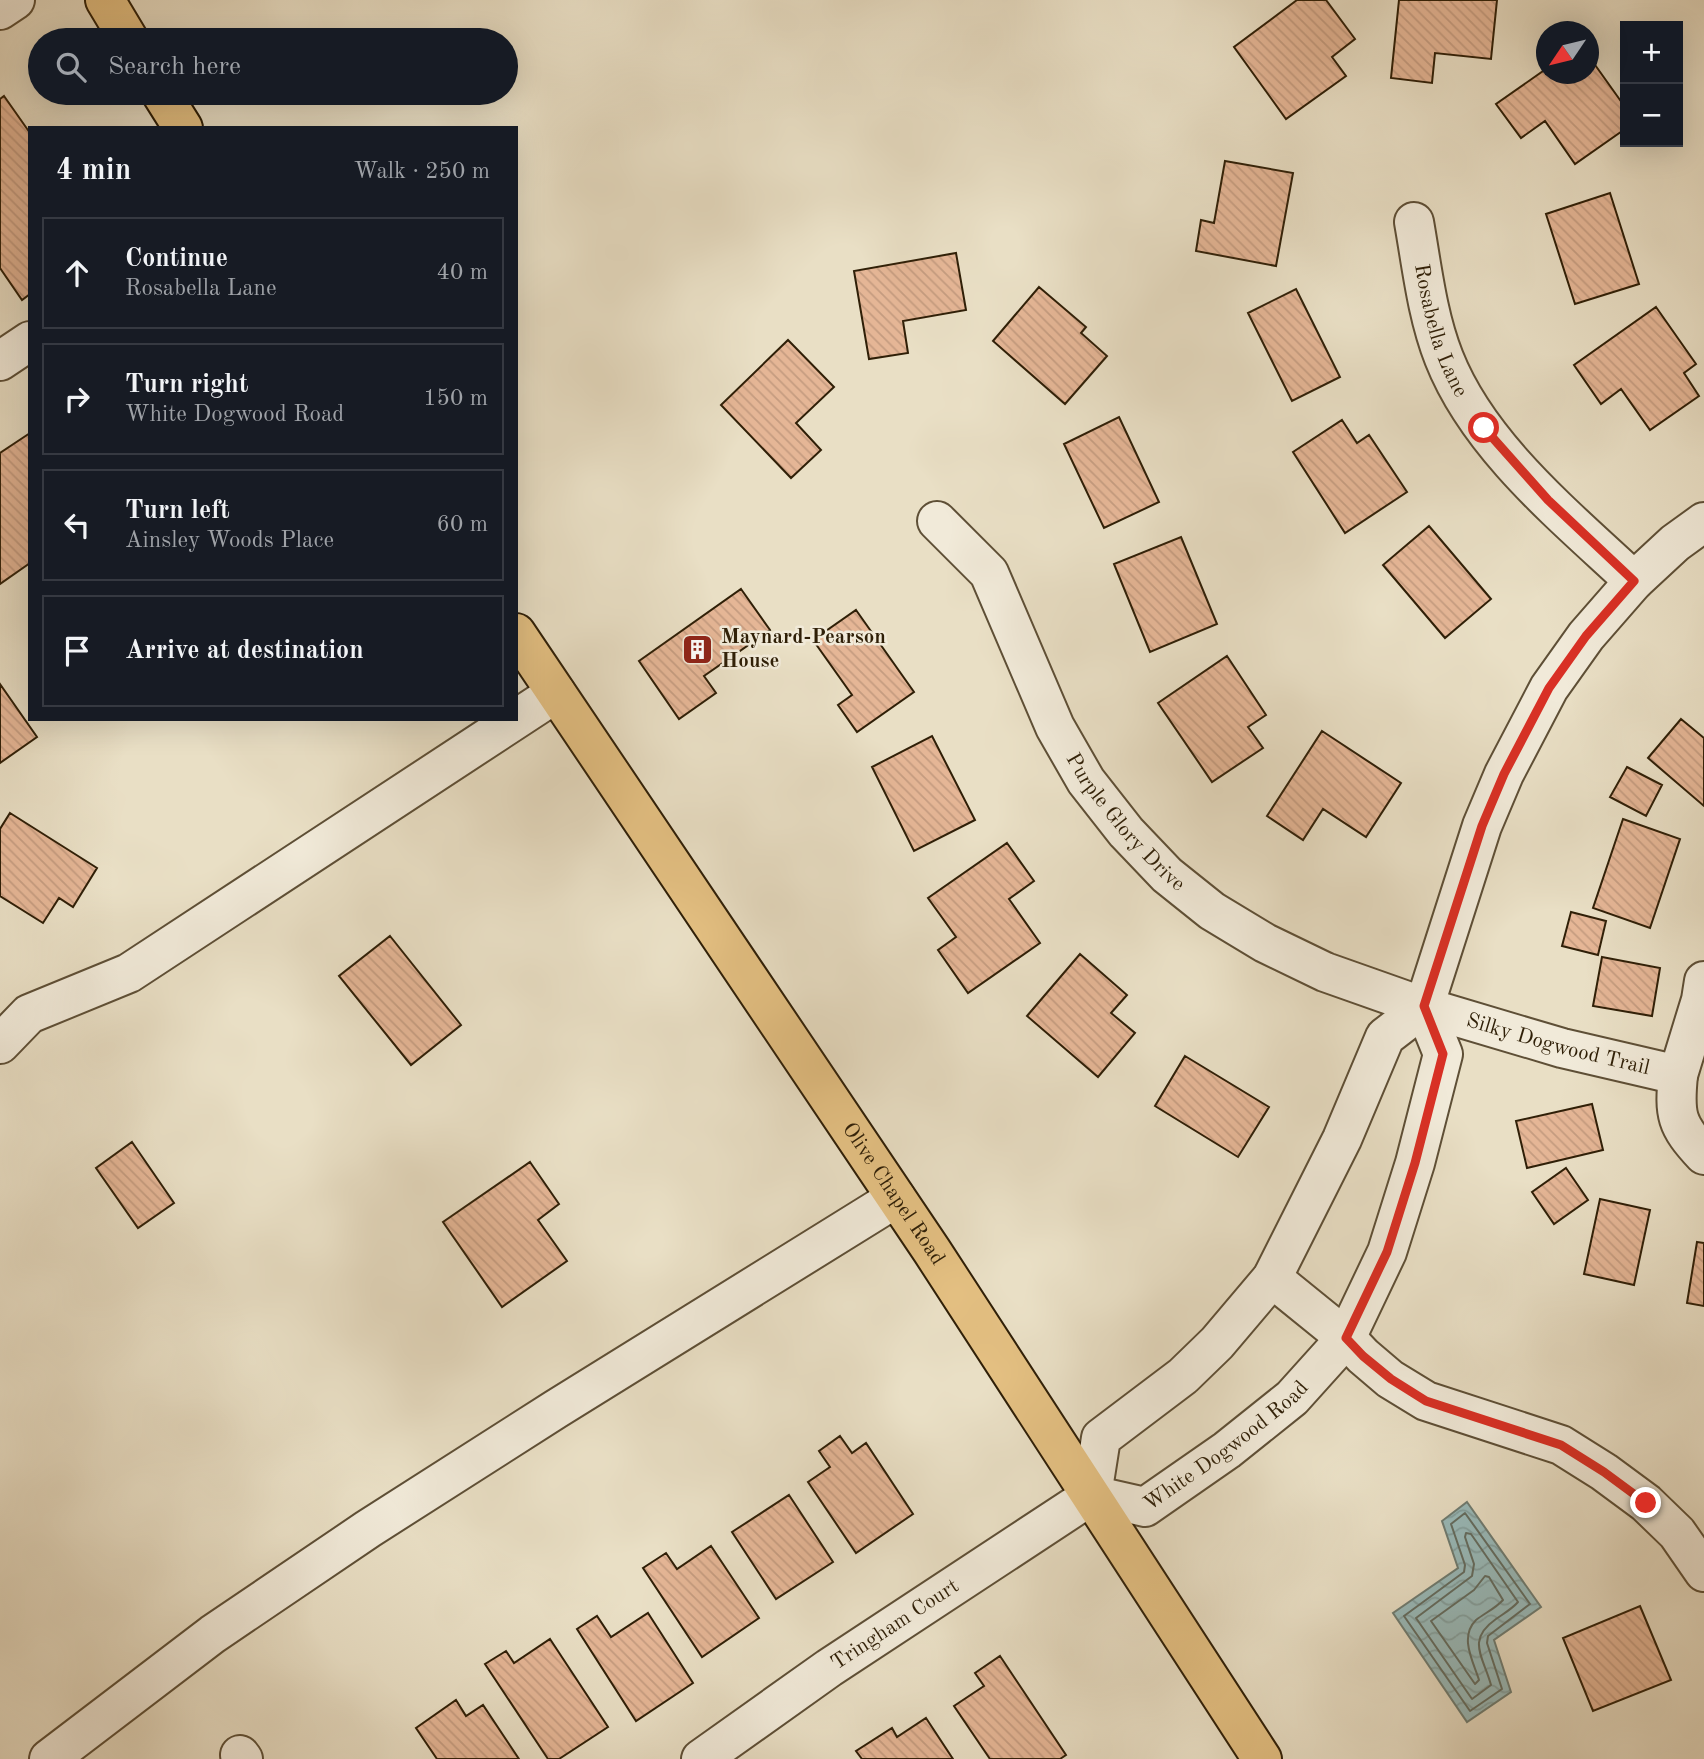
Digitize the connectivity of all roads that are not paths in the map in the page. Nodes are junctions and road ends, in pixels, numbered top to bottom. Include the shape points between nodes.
1 (15, 0) edge
2 (105, 0) edge
3 (0, 10) edge
4 (122, 28) edge
5 (169, 105) edge
6 (182, 126) edge
7 (1414, 222) dead end
8 (28, 342) edge
9 (0, 361) edge
10 (937, 521) dead end
11 (1704, 522) edge
12 (1634, 581) junction
13 (518, 637) edge
14 (556, 693) junction
15 (518, 718) edge
16 (513, 721) edge
17 (1703, 994) edge
18 (1424, 1006) junction
19 (0, 1044) edge
20 (1678, 1075) junction
21 (1704, 1155) edge
22 (896, 1198) junction
23 (1272, 1278) junction
24 (1346, 1338) junction
25 (1092, 1495) junction
26 (1704, 1572) edge
27 (49, 1759) edge
28 (701, 1759) edge
29 (1262, 1759) edge

1 - 3 street
2 - 4 main road
5 - 6 main road
7 - 12 street, Rosabella Lane via 1427,298 1444,358 1462,394 1484,428 1548,500
8 - 9 street
10 - 18 street, Purple Glory Drive via 989,573 1055,727 1086,781 1167,875 1212,911 1265,943 1325,972
11 - 12 street
12 - 18 street via 1586,636 1549,688 1520,741 1482,826
13 - 14 main road, Olive Chapel Road
14 - 15 street
14 - 22 main road, Olive Chapel Road
16 - 19 street via 129,973 29,1014
17 - 20 street, Silky Dogwood Trail
18 - 20 street, Silky Dogwood Trail via 1562,1048
18 - 23 street via 1385,1037 1342,1139
18 - 24 street, White Dogwood Road via 1443,1054 1387,1252
20 - 21 street via 1674,1106 1684,1134
22 - 25 main road, Olive Chapel Road
22 - 27 street via 368,1529 213,1634
23 - 24 street
23 - 25 street via 1183,1376 1101,1438
24 - 25 street, White Dogwood Road via 1292,1398 1145,1507
24 - 26 street via 1391,1379 1426,1401 1561,1445 1604,1472 1677,1533
25 - 28 street, Tringham Court via 829,1668
25 - 29 main road, Olive Chapel Road

